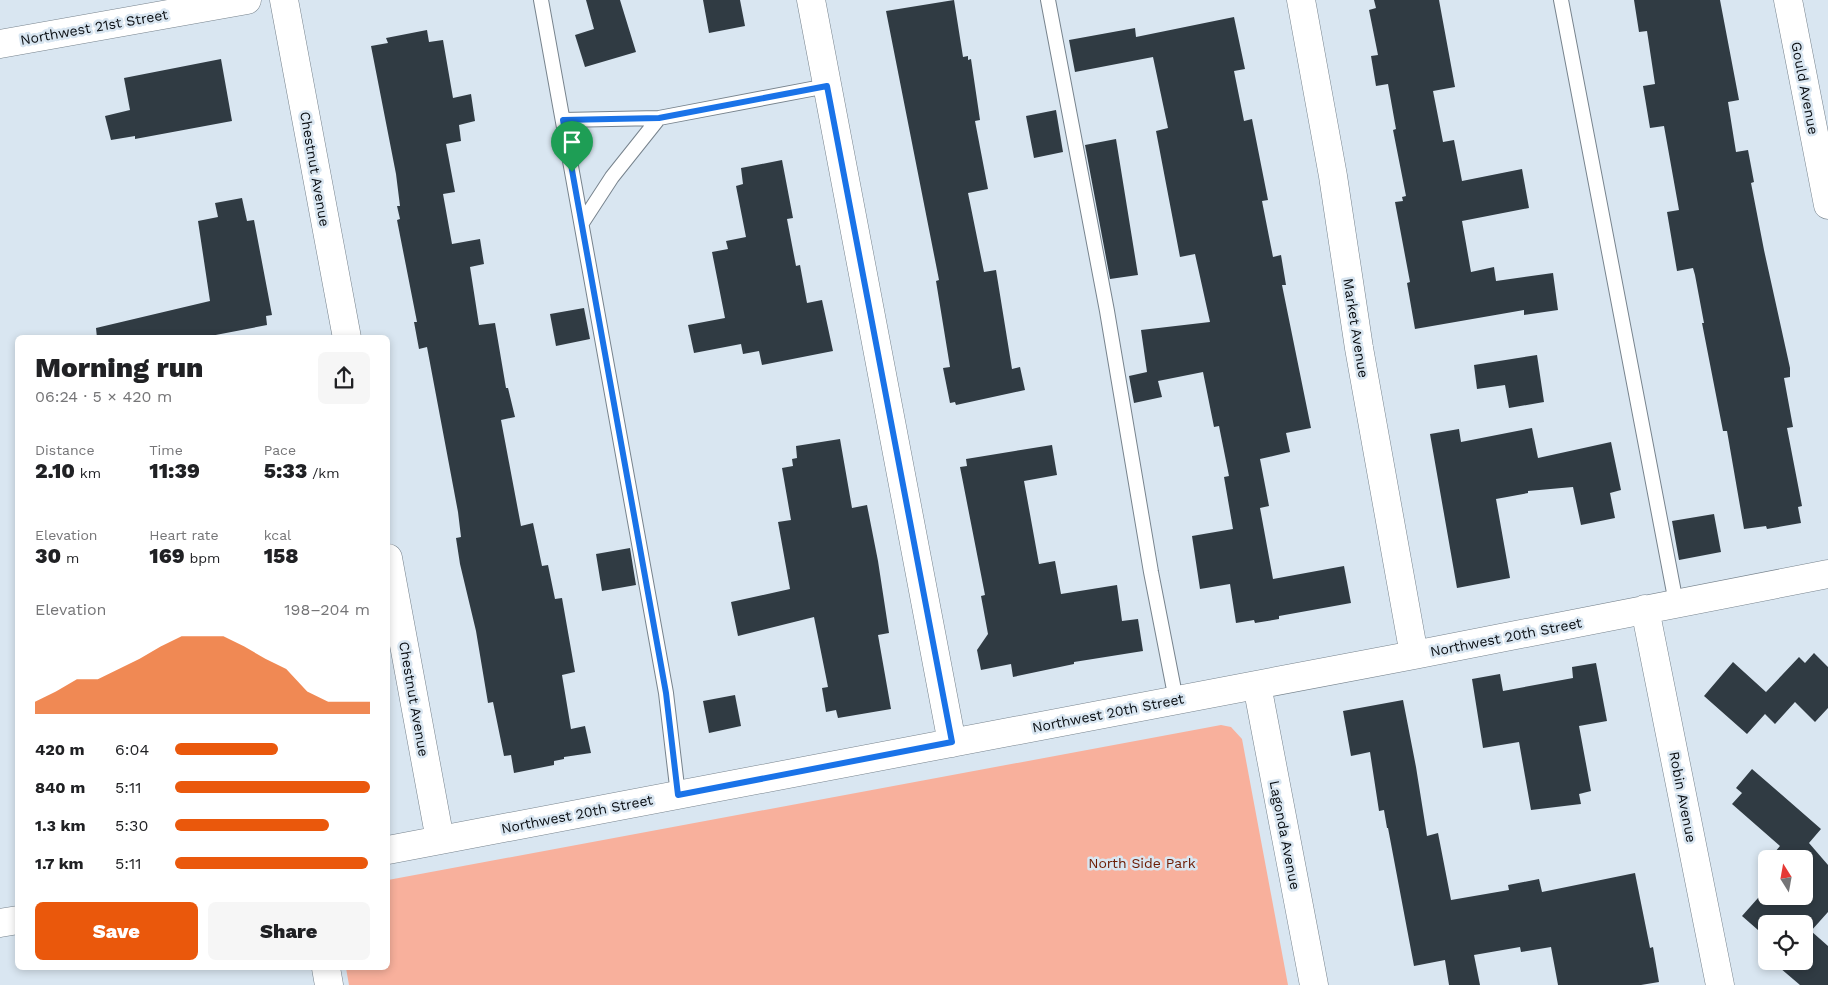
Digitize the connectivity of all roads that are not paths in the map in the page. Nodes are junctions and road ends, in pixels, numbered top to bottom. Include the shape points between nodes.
1 (247, 0) edge
2 (284, 0) edge
3 (542, 0) edge
4 (811, 0) edge
5 (1048, 0) edge
6 (1301, 0) edge
7 (1561, 0) edge
8 (1788, 0) edge
9 (0, 44) edge
10 (827, 86) junction
11 (659, 118) junction
12 (563, 120) junction
13 (1828, 205) edge
14 (582, 223) junction
15 (346, 335) edge
16 (390, 569) edge
17 (1828, 574) edge
18 (1676, 603) junction
19 (1645, 609) junction
20 (1414, 655) junction
21 (1257, 685) junction
22 (1176, 700) junction
23 (952, 742) junction
24 (678, 795) junction
25 (440, 840) junction
26 (390, 850) edge
27 (15, 920) edge
28 (0, 923) edge
29 (326, 970) edge
30 (330, 985) edge
31 (1314, 985) edge
32 (1720, 985) edge

1 - 9 street, Northwest 21st Street
2 - 15 street, Chestnut Avenue
3 - 12 lane
4 - 10 street
5 - 22 lane
6 - 20 street, Market Avenue
7 - 18 lane
8 - 13 street, Gould Avenue
10 - 11 lane
10 - 23 street
11 - 12 lane
11 - 14 lane via 612,177
12 - 14 lane
14 - 24 lane via 666,693
16 - 25 street, Chestnut Avenue
17 - 18 street, Northwest 20th Street
18 - 19 street, Northwest 20th Street
19 - 20 street, Northwest 20th Street
19 - 32 street, Robin Avenue
20 - 21 street, Northwest 20th Street
21 - 22 street, Northwest 20th Street
21 - 31 street, Lagonda Avenue
22 - 23 street, Northwest 20th Street
23 - 24 street, Northwest 20th Street
24 - 25 street, Northwest 20th Street
25 - 26 street, Northwest 20th Street
27 - 28 street
29 - 30 street

